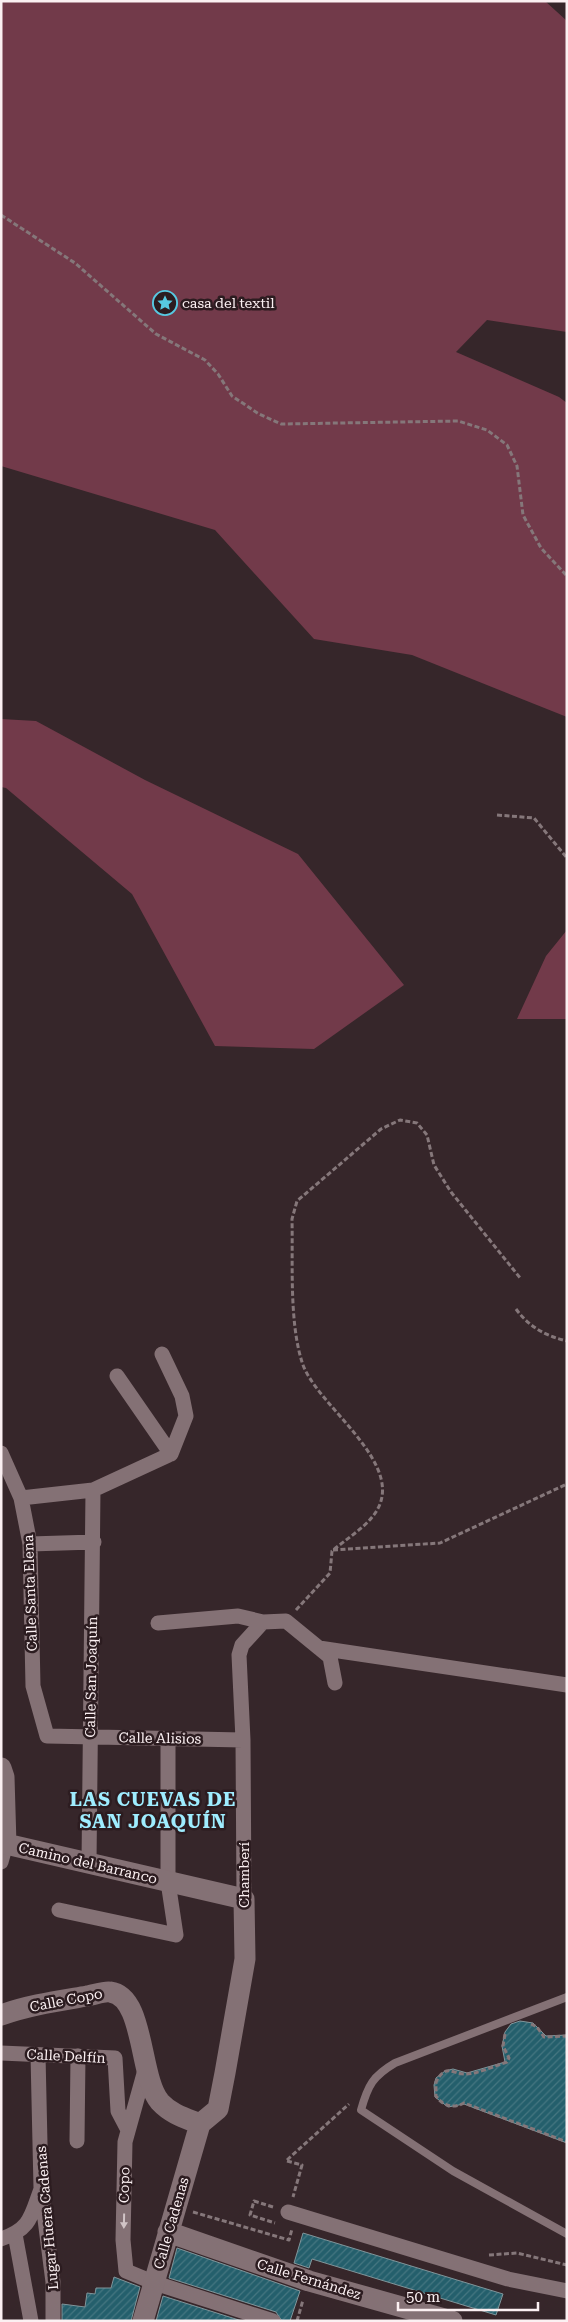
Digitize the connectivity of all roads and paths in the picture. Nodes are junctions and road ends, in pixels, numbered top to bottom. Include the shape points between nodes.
1 (1, 215) edge
2 (567, 576) edge
3 (497, 815) dead end
4 (567, 858) edge
5 (521, 1279) dead end
6 (516, 1310) dead end
7 (567, 1341) edge
8 (162, 1354) dead end
9 (117, 1376) dead end
10 (1, 1453) edge
11 (171, 1454) junction
12 (567, 1484) edge
13 (93, 1490) junction
14 (21, 1498) junction
15 (94, 1542) junction
16 (30, 1544) junction
17 (332, 1550) junction
18 (263, 1622) junction
19 (286, 1622) junction
20 (158, 1623) dead end
21 (319, 1648) junction
22 (335, 1683) dead end
23 (567, 1685) edge
24 (47, 1736) joint
25 (90, 1737) junction
26 (168, 1738) junction
27 (243, 1740) junction
28 (1, 1768) edge
29 (3, 1853) edge
30 (89, 1863) junction
31 (168, 1882) junction
32 (244, 1899) junction
33 (59, 1910) dead end
34 (567, 1998) edge
35 (1, 2015) edge
36 (528, 2022) dead end
37 (508, 2029) dead end
38 (567, 2036) edge
39 (1, 2053) edge
40 (38, 2055) junction
41 (78, 2056) junction
42 (145, 2070) junction
43 (350, 2103) dead end
44 (200, 2124) junction
45 (128, 2130) junction
46 (77, 2141) dead end
47 (567, 2142) edge
48 (41, 2188) junction
49 (175, 2207) junction
50 (288, 2212) junction
51 (168, 2232) junction
52 (567, 2234) edge
53 (8, 2237) edge
54 (518, 2253) dead end
55 (567, 2265) edge
56 (155, 2283) junction
57 (567, 2291) edge
58 (31, 2321) edge
59 (54, 2321) edge
60 (143, 2321) edge
61 (273, 2321) edge
62 (452, 2321) edge

1 - 2 path via 74,264 156,334 205,360 232,396 281,424 458,421 487,430 507,445 517,466 524,515 541,548
3 - 4 path via 534,818
5 - 17 path via 451,1192 434,1165 427,1135 417,1123 400,1120 381,1129 297,1201 292,1219 296,1336 302,1364 318,1391 366,1446 383,1483 373,1516
6 - 7 path via 524,1320 549,1337
8 - 11 street via 182,1396 186,1416
9 - 11 street
10 - 14 street, Calle Santa Elena
11 - 13 street
12 - 17 path via 440,1543
13 - 14 street
13 - 15 street, Calle San Joaquín
14 - 16 street, Calle Santa Elena
15 - 16 street
15 - 25 street, Calle San Joaquín
16 - 24 street, Calle Santa Elena via 33,1686
17 - 19 path via 330,1573
18 - 19 street
18 - 20 street via 238,1616
18 - 27 street, Chamberí via 242,1645 239,1655
19 - 21 street
21 - 22 street via 330,1657
21 - 23 street
24 - 25 street, Calle Alisios
25 - 26 street, Calle Alisios
25 - 30 street, Calle San Joaquín
26 - 27 street, Calle Alisios
26 - 31 street
27 - 32 street, Chamberí
28 - 29 street, Camino del Barranco via 4,1777
29 - 30 street, Camino del Barranco
30 - 31 street, Camino del Barranco
31 - 32 street, Camino del Barranco
31 - 33 street via 176,1935
32 - 44 street, Chamberí via 245,1959 218,2109
34 - 52 lane via 395,2063 378,2074 361,2110 452,2171
35 - 42 street, Calle Copo via 110,1992 125,1999 136,2022
36 - 38 path via 537,2027 544,2037
37 - 47 path via 503,2041 509,2058 507,2062 464,2074 453,2070 445,2072 436,2082 436,2096 444,2104 464,2103
39 - 40 street, Calle Delfín
40 - 41 street, Calle Delfín
40 - 48 street, Lugar Huera Cadenas
41 - 45 street, Calle Delfín via 115,2058 118,2111
41 - 46 street
42 - 44 street, Calle Copo via 159,2101 174,2114
42 - 45 street, Copo
43 - 50 path via 287,2161 302,2165
44 - 49 street, Calle Cadenas
45 -> 56 street, Copo via 124,2142 123,2240 126,2271
48 - 53 street via 28,2225
48 - 59 street, Lugar Huera Cadenas via 53,2282
49 - 50 path via 289,2240 292,2228 250,2215 254,2201
49 - 51 street, Calle Cadenas
50 - 57 street via 508,2279
51 - 56 street, Calle Cadenas
51 - 62 street, Calle Fernández via 309,2281
53 - 58 street
54 - 55 path
56 - 60 street, Calle Cadenas
56 - 61 street

